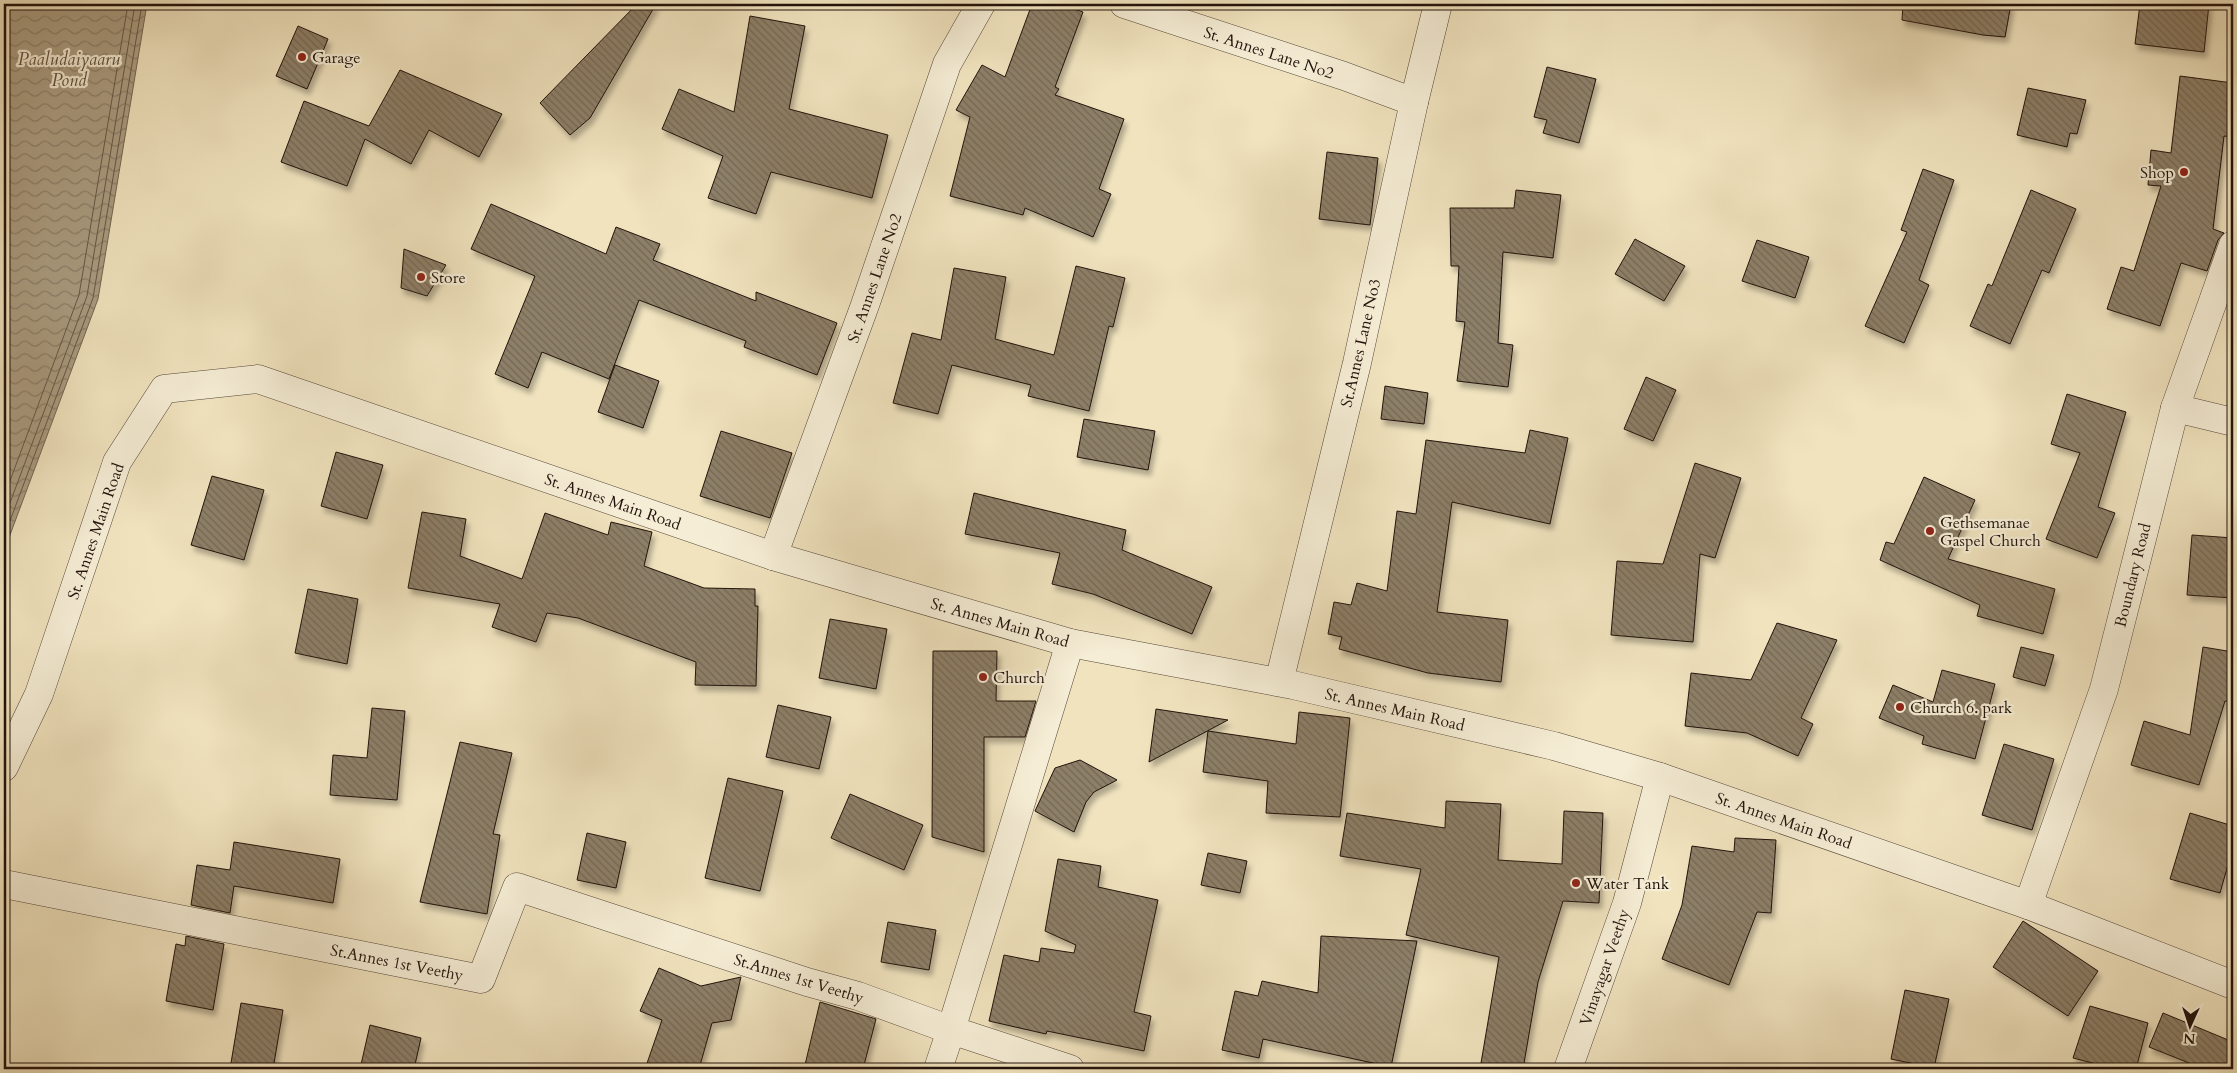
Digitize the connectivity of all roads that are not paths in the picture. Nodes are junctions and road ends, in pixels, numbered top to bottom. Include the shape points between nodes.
1 (981, 4) edge
2 (1124, 4) edge
3 (1438, 4) edge
4 (1414, 102) junction
5 (2233, 245) edge
6 (2175, 408) junction
7 (2233, 422) edge
8 (773, 556) junction
9 (1070, 643) junction
10 (1279, 682) junction
11 (4, 767) edge
12 (1660, 777) junction
13 (4, 884) edge
14 (2028, 905) junction
15 (2233, 984) edge
16 (951, 1030) junction
17 (938, 1069) edge
18 (1070, 1069) edge
19 (1568, 1069) edge

1 - 8 street, St. Annes Lane No2 via 947,64 865,305
2 - 4 street, St. Annes Lane No2
3 - 4 street, St.Annes Lane No3
4 - 10 street, St.Annes Lane No3 via 1357,363
5 - 6 street, Boundary Road
6 - 7 street
6 - 14 street, Boundary Road via 2104,689
8 - 9 street, St. Annes Main Road
8 - 11 street, St. Annes Main Road via 258,379 164,389 117,462 39,694
9 - 10 street, St. Annes Main Road
9 - 16 street
10 - 12 street, St. Annes Main Road via 1554,746
12 - 14 street, St. Annes Main Road
12 - 19 street, Vinayagar Veethy via 1627,903
13 - 16 street, St.Annes 1st Veethy via 481,979 518,887 858,996
14 - 15 street, St. Annes Main Road
16 - 17 street
16 - 18 street

